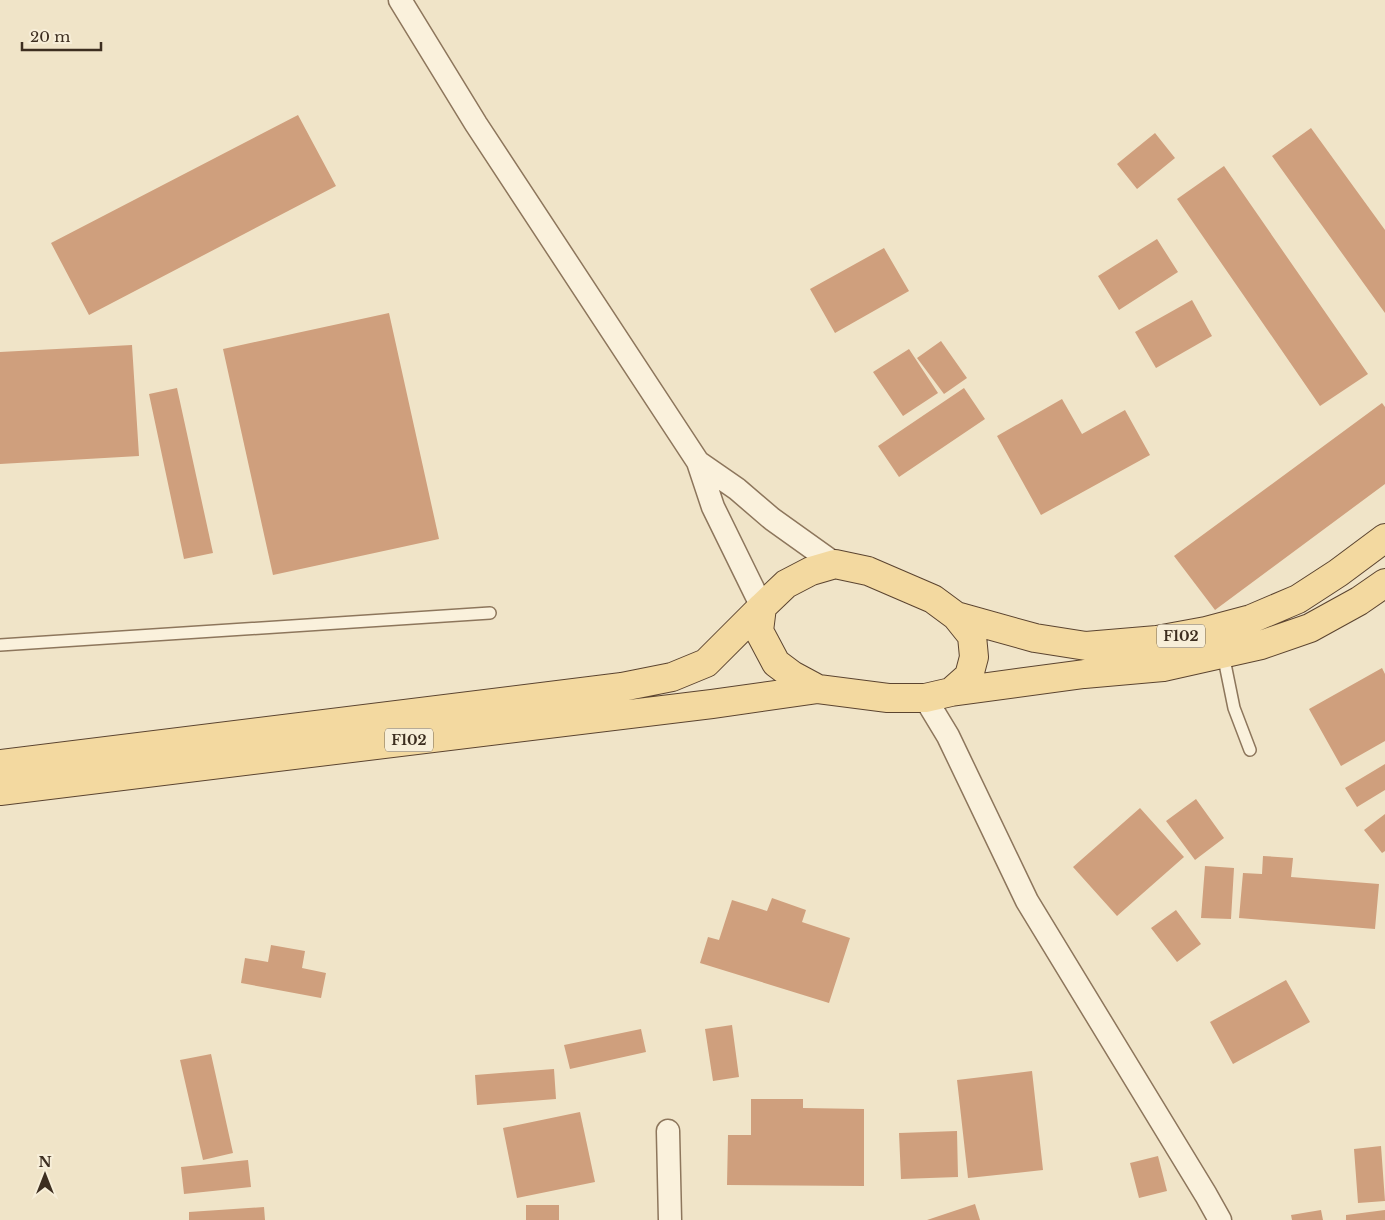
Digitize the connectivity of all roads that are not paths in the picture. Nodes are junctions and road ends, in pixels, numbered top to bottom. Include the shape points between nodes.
1 (400, 0) edge
2 (698, 462) junction
3 (1385, 538) edge
4 (835, 564) junction
5 (1385, 583) edge
6 (762, 607) junction
7 (490, 613) dead end
8 (956, 616) junction
9 (0, 645) edge
10 (1223, 654) junction
11 (818, 689) junction
12 (951, 692) junction
13 (925, 698) junction
14 (1250, 750) dead end
15 (0, 764) edge
16 (0, 790) edge
17 (668, 1131) dead end
18 (670, 1220) edge
19 (1220, 1220) edge

1 - 2 street via 476,124
2 - 4 street
2 - 6 street via 713,507
3 - 8 main road, F102 via 1298,598 1251,620 1157,640 1086,646 1034,638
4 - 6 main road, F102 via 811,571 786,584
4 - 8 main road, F102 via 868,571 933,598
5 - 10 main road, F102 via 1310,628
6 - 11 main road, F102 via 759,631 776,664
6 - 15 main road, F102 via 706,664 672,677 622,688
7 - 9 lane
8 - 12 main road, F102 via 972,636 974,656 969,676
10 - 12 main road, F102 via 1163,667
10 - 14 lane via 1234,708
11 - 13 main road, F102 via 888,698
11 - 16 main road, F102
12 - 13 main road, F102
13 - 19 street via 948,736 1027,901
17 - 18 street

